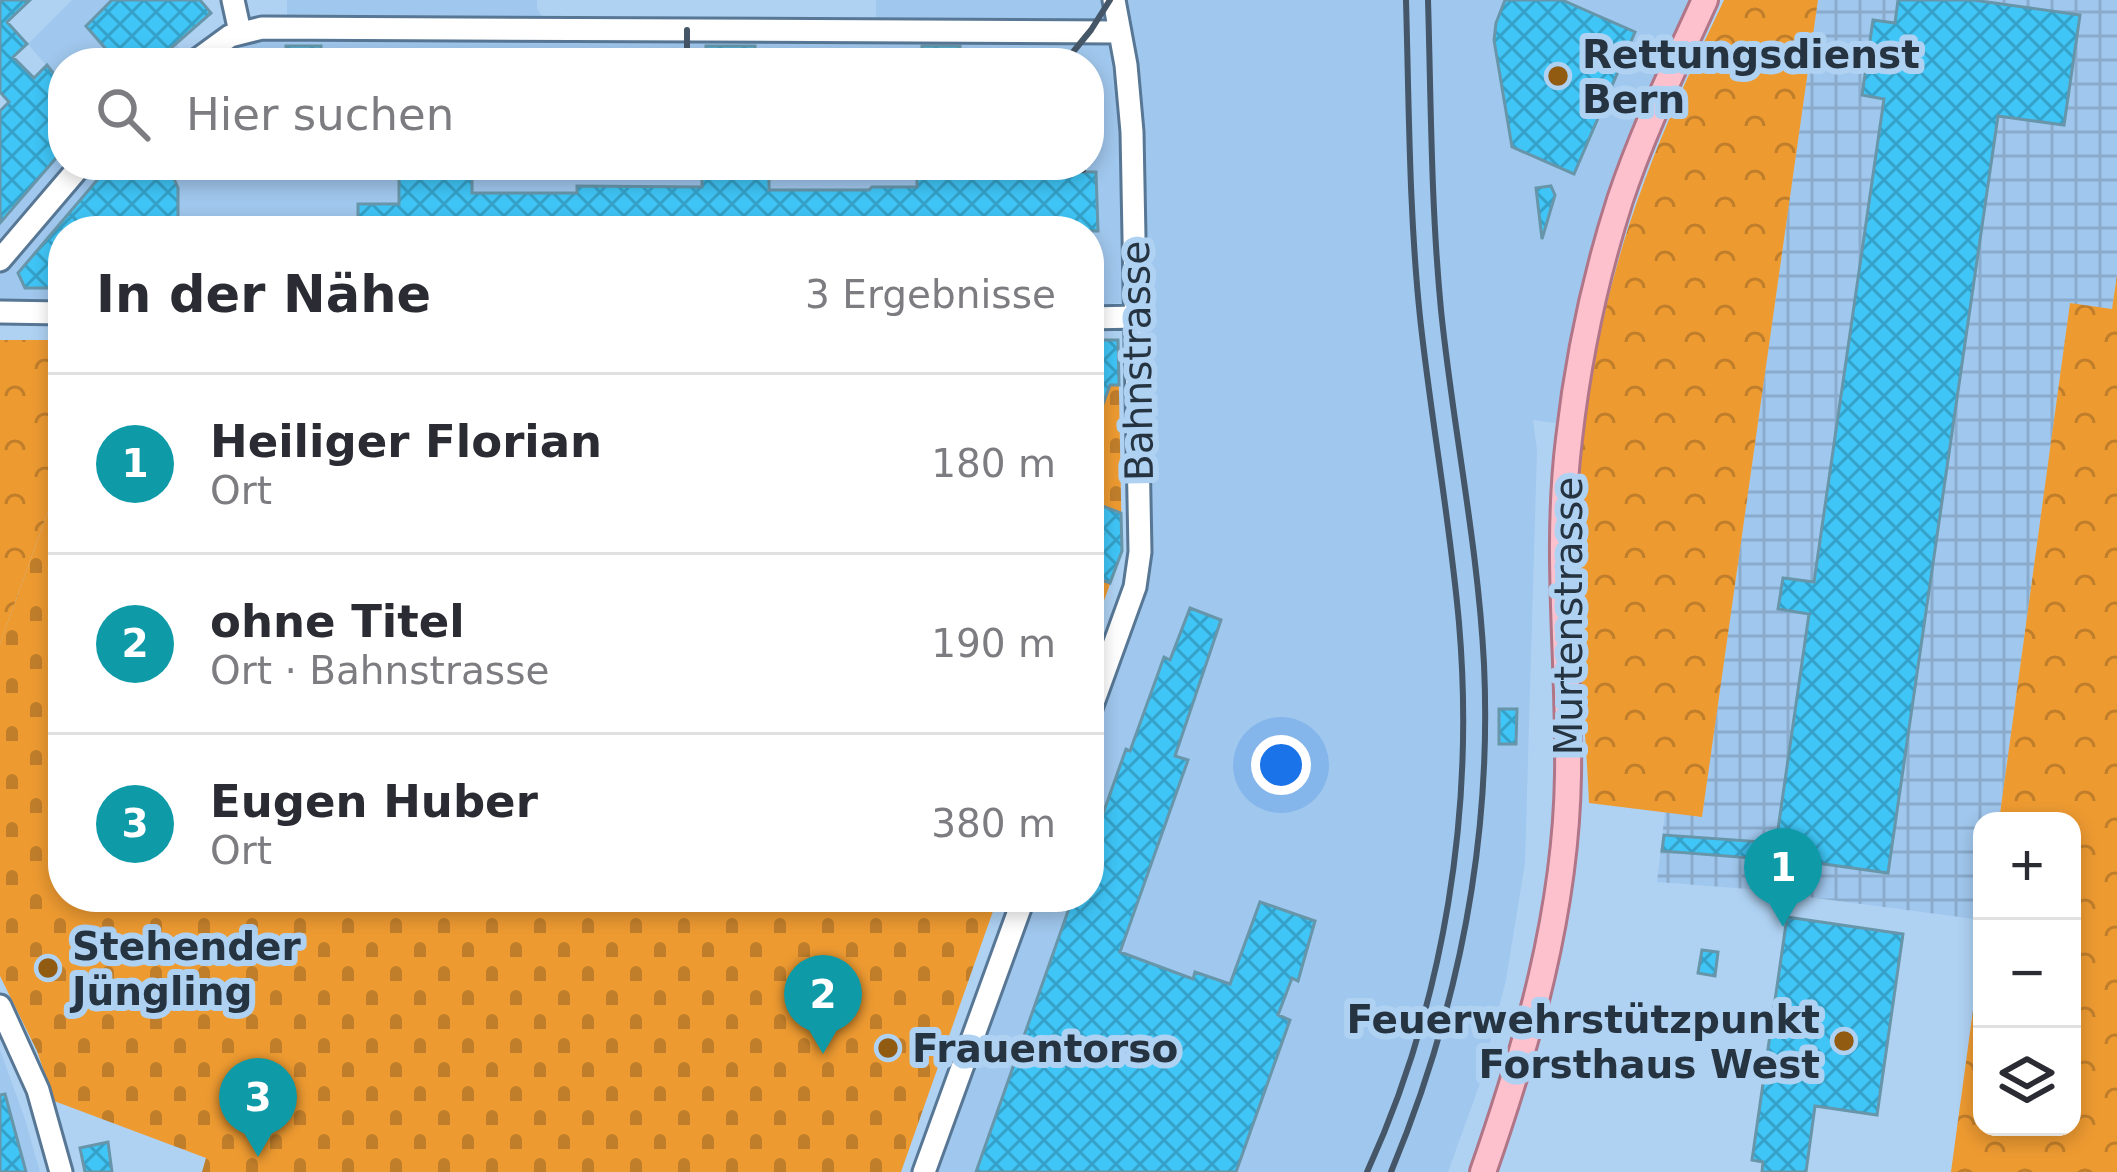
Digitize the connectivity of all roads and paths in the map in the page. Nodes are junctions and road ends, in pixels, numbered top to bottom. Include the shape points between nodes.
1 (233, 0) edge
2 (1114, 0) edge
3 (1705, 0) edge
4 (240, 32) junction
5 (1120, 32) junction
6 (212, 48) edge
7 (68, 180) edge
8 (0, 260) edge
9 (0, 312) edge
10 (48, 313) edge
11 (1104, 317) edge
12 (1138, 317) junction
13 (1104, 671) edge
14 (1019, 912) edge
15 (0, 1006) edge
16 (61, 1172) edge
17 (924, 1172) edge
18 (1484, 1172) edge

1 - 4 street
2 - 5 street, Bahnstrasse
3 - 18 main road, Murtenstrasse via 1626,184 1585,339 1562,521 1568,778 1559,877 1540,990
4 - 5 street
4 - 6 street
5 - 12 street, Bahnstrasse
7 - 8 street
9 - 10 street
11 - 12 street
12 - 13 street, Bahnstrasse via 1139,572
14 - 17 street
15 - 16 street via 38,1090

